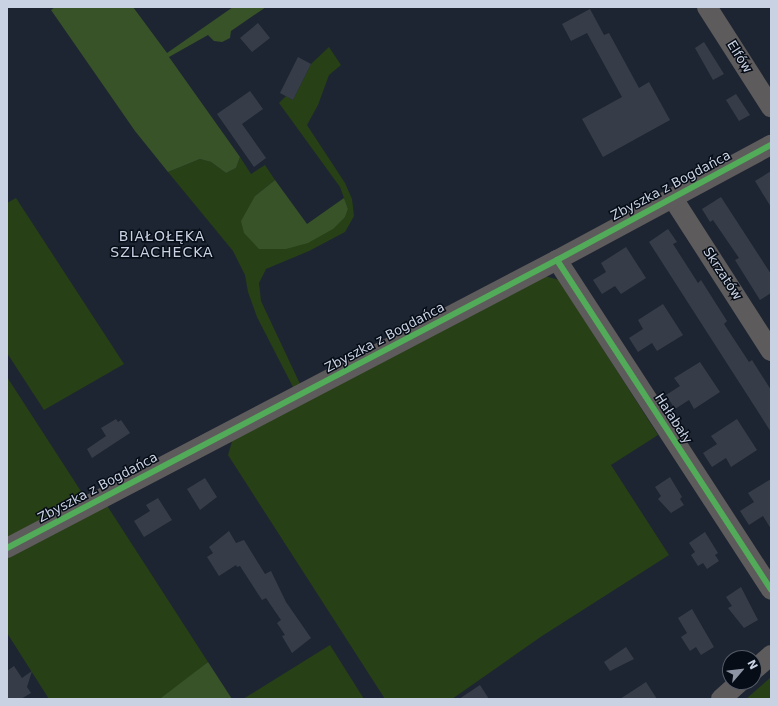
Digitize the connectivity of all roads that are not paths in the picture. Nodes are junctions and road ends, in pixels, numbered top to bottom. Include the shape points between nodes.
1 (708, 7) edge
2 (771, 107) edge
3 (771, 145) edge
4 (672, 197) junction
5 (557, 260) junction
6 (771, 351) edge
7 (7, 548) edge
8 (771, 590) edge
9 (771, 655) edge
10 (762, 663) edge
11 (731, 690) edge
12 (721, 699) edge

1 - 2 street, Elfów
3 - 4 street, Zbyszka z Bogdańca
4 - 5 street, Zbyszka z Bogdańca
4 - 6 street, Skrzatów
5 - 7 street, Zbyszka z Bogdańca
5 - 8 street, Hałabały
9 - 10 street
11 - 12 street

